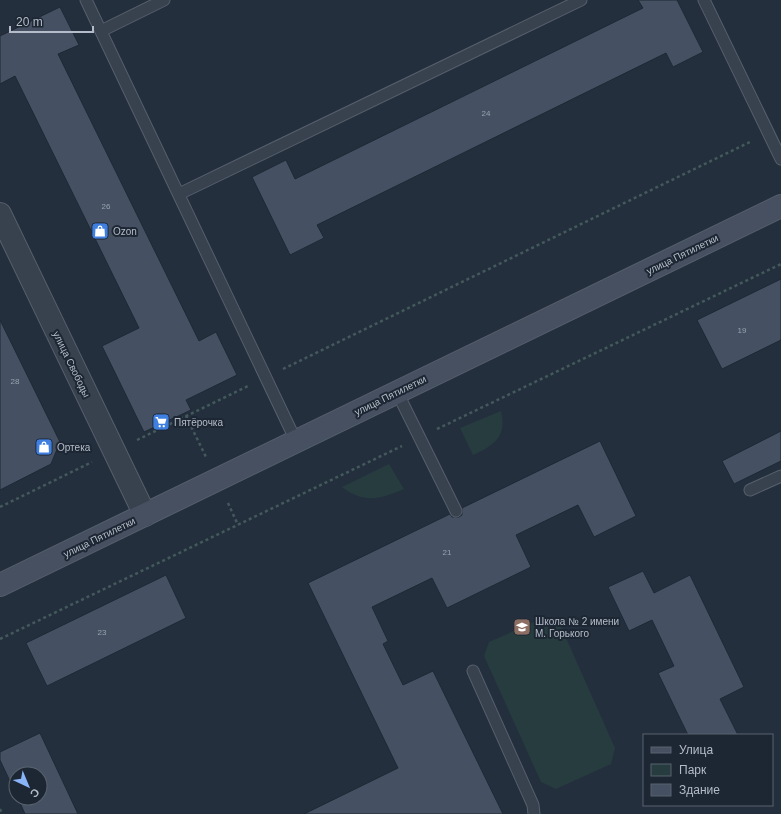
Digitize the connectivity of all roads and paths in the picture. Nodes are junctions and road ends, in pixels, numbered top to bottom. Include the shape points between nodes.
1 (86, 0) edge
2 (164, 0) edge
3 (581, 0) edge
4 (704, 0) edge
5 (101, 30) junction
6 (769, 133) junction
7 (781, 159) edge
8 (179, 194) junction
9 (781, 206) edge
10 (0, 214) edge
11 (5, 238) edge
12 (781, 264) edge
13 (266, 378) junction
14 (397, 392) junction
15 (420, 438) junction
16 (296, 441) junction
17 (114, 451) junction
18 (781, 476) edge
19 (750, 490) dead end
20 (0, 507) edge
21 (456, 511) dead end
22 (145, 515) junction
23 (0, 585) edge
24 (0, 639) edge
25 (473, 671) dead end
26 (0, 809) edge
27 (2, 814) edge
28 (534, 814) edge

1 - 5 lane
2 - 5 lane
3 - 8 lane
4 - 6 lane
5 - 8 lane
6 - 7 lane
6 - 13 path
8 - 13 lane
9 - 14 main road, улица Пятилетки
10 - 11 street, улица Свободы
11 - 17 street, улица Свободы
12 - 15 path
13 - 16 lane
13 - 17 path
14 - 15 lane
14 - 16 main road, улица Пятилетки
15 - 21 lane
15 - 24 path
16 - 22 main road, улица Пятилетки
17 - 20 path
17 - 22 street, улица Свободы
18 - 19 lane
22 - 23 main road, улица Пятилетки
25 - 28 lane via 533,805
26 - 27 path

